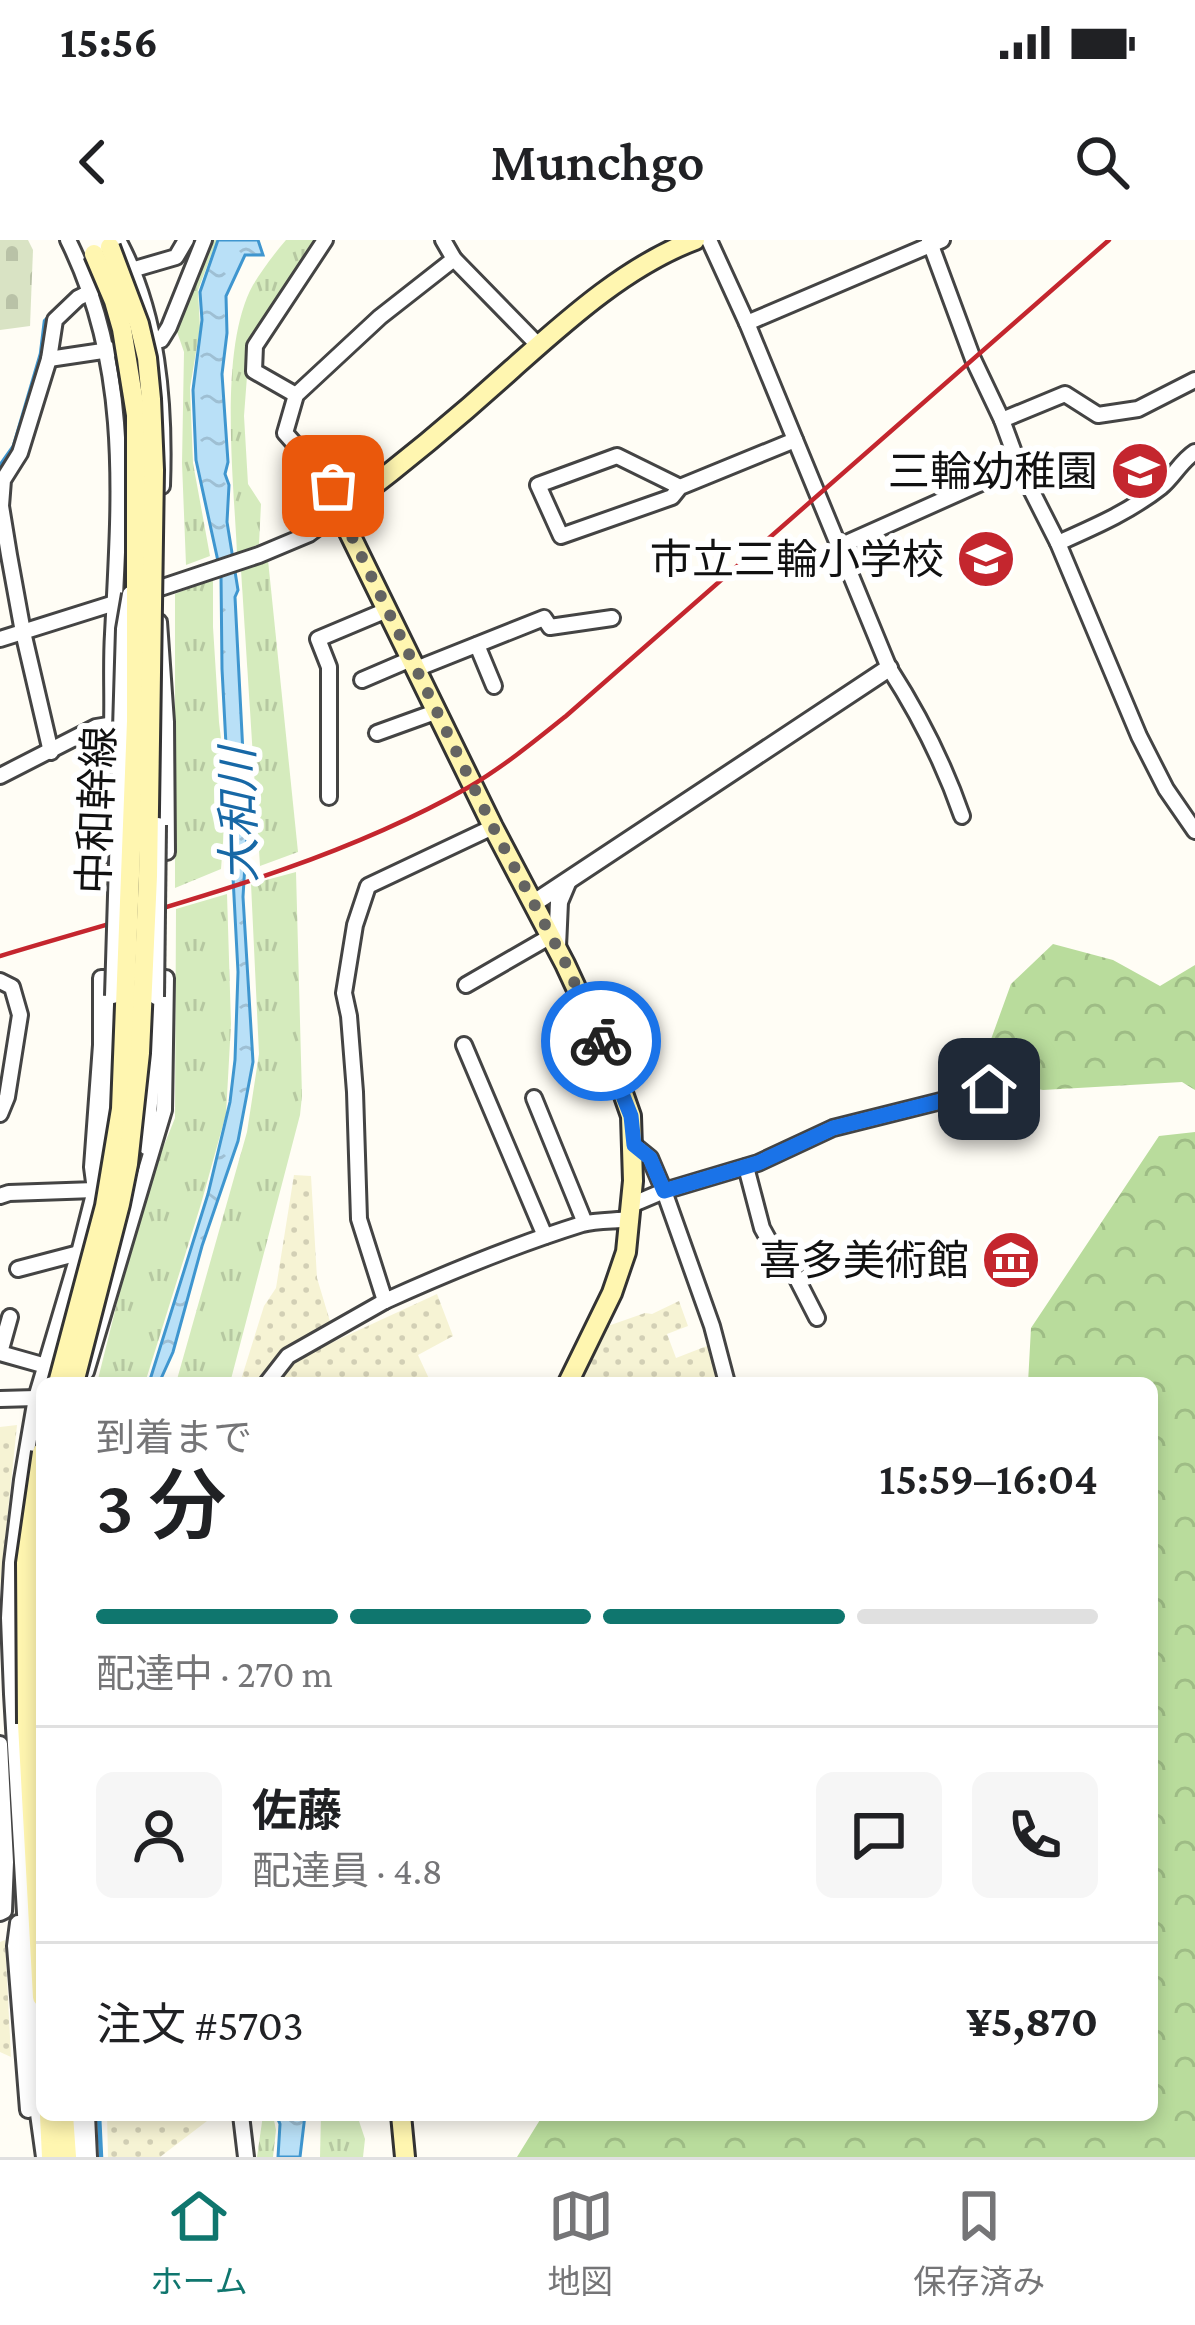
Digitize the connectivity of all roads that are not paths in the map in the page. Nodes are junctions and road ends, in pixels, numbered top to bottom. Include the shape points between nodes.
1 (68, 240) edge
2 (204, 240) edge
3 (325, 240) edge
4 (443, 240) edge
5 (694, 240) edge
6 (709, 240) edge
7 (187, 241) edge
8 (934, 242) edge
9 (103, 244) edge
10 (454, 259) junction
11 (132, 270) junction
12 (92, 291) junction
13 (747, 323) junction
14 (153, 343) junction
15 (538, 344) junction
16 (108, 351) junction
17 (49, 359) junction
18 (1195, 380) edge
19 (296, 395) junction
20 (1002, 420) junction
21 (795, 440) junction
22 (1195, 452) edge
23 (1019, 466) junction
24 (1, 481) edge
25 (680, 487) junction
26 (344, 508) junction
27 (1058, 543) junction
28 (840, 546) junction
29 (137, 554) junction
30 (159, 588) junction
31 (115, 603) junction
32 (387, 610) junction
33 (612, 618) dead end
34 (152, 628) junction
35 (23, 632) junction
36 (0, 639) edge
37 (477, 645) junction
38 (413, 664) junction
39 (889, 668) junction
40 (362, 680) dead end
41 (494, 686) dead end
42 (438, 711) junction
43 (166, 722) junction
44 (112, 723) junction
45 (376, 733) dead end
46 (51, 752) junction
47 (0, 776) edge
48 (329, 797) dead end
49 (962, 816) dead end
50 (493, 827) junction
51 (1195, 831) edge
52 (568, 883) junction
53 (534, 903) junction
54 (554, 941) junction
55 (0, 981) edge
56 (466, 985) dead end
57 (464, 1045) dead end
58 (7, 1052) edge
59 (989, 1089) dead end
60 (534, 1098) dead end
61 (0, 1114) edge
62 (634, 1145) junction
63 (746, 1167) junction
64 (141, 1182) junction
65 (95, 1190) junction
66 (664, 1191) junction
67 (0, 1196) edge
68 (630, 1212) junction
69 (585, 1223) junction
70 (544, 1236) junction
71 (80, 1253) junction
72 (18, 1269) dead end
73 (385, 1301) junction
74 (10, 1317) dead end
75 (817, 1318) dead end
76 (46, 1366) junction
77 (43, 1377) edge
78 (60, 1377) edge
79 (79, 1377) edge
80 (80, 1377) edge
81 (272, 1377) edge
82 (571, 1377) edge
83 (725, 1377) edge
84 (36, 1398) joint
85 (0, 1399) edge
86 (36, 1494) edge
87 (6, 1696) edge
88 (36, 1714) edge
89 (0, 1744) edge
90 (2, 1833) edge
91 (23, 1888) junction
92 (0, 1913) edge
93 (36, 2099) edge
94 (40, 2121) edge
95 (49, 2121) edge
96 (64, 2121) edge
97 (76, 2121) edge
98 (87, 2121) edge
99 (242, 2121) edge
100 (402, 2121) edge
101 (33, 2157) edge
102 (47, 2157) edge
103 (67, 2157) edge
104 (79, 2157) edge
105 (89, 2157) edge
106 (246, 2157) edge
107 (405, 2157) edge

1 - 12 street
2 - 14 street via 169,327
3 - 19 street via 255,346 254,370
4 - 10 street
5 - 15 main road via 623,280
6 - 13 street
7 - 11 street via 176,257
8 - 13 street
8 - 20 street
9 - 11 street
9 - 29 main road, 中和幹線, bridge via 133,386
9 - 34 main road, 中和幹線, bridge via 130,295 147,358
10 - 15 street
10 - 19 street
11 - 12 street via 94,283
11 - 14 street
12 - 16 street
12 - 17 street via 55,320
13 - 21 street
14 - 16 street
14 - 30 street via 163,452
15 - 26 main road
16 - 17 street
16 - 31 street via 119,455
17 - 24 street via 20,453
18 - 20 street via 1138,409 1098,415 1065,394
19 - 26 street via 285,433
20 - 23 street
21 - 25 street
21 - 28 street
22 - 27 street via 1130,510
23 - 27 street
23 - 28 street
24 - 35 street
25 - 25 street via 617,456 538,485 562,536
26 - 30 street via 309,534
26 - 32 main road
27 - 51 street via 1139,736
28 - 39 street
29 - 65 street, bridge via 124,629 113,996
29 - 78 main road, 中和幹線, bridge via 122,1109
30 - 31 street
30 - 43 street
31 - 35 street
31 - 44 street
32 - 38 main road
32 - 48 street via 318,639 329,667
33 - 37 street via 550,627 544,618
34 - 64 street, bridge via 156,997
34 - 79 main road, 中和幹線, bridge via 135,1110
35 - 36 street
35 - 46 street
37 - 38 street
37 - 41 street
38 - 40 street
38 - 42 main road
39 - 49 street
39 - 52 street
42 - 45 street
42 - 50 main road
43 - 44 street
43 - 44 street via 167,852 105,854
44 - 46 street
46 - 47 street
50 - 53 main road
50 - 73 street via 368,886 355,925 344,993 359,1219
52 - 53 street
52 - 54 street
53 - 54 main road
54 - 56 street
54 - 62 main road via 617,1076
55 - 58 street via 12,987 20,1016
57 - 70 street
58 - 61 street
59 - 63 street via 833,1128
60 - 69 street
62 - 66 street via 650,1158
62 - 68 main road
63 - 66 street
63 - 75 street via 762,1228
64 - 65 street via 164,1110 166,978 101,979
64 - 80 street
65 - 67 street
65 - 71 street
66 - 68 street
66 - 83 street
68 - 69 street
68 - 82 main road via 613,1292
69 - 70 street
70 - 73 street
71 - 72 street
71 - 76 street
73 - 81 street via 288,1356
74 - 76 street via 0,1353
76 - 77 street
84 - 85 street
84 - 87 street via 12,1563
86 - 88 main road, bridge via 26,1563
87 - 91 street
89 - 90 street
90 - 92 street
91 - 93 street
91 - 101 street via 15,1946
94 - 102 street
95 - 102 main road
96 - 103 main road
97 - 104 street
98 - 105 street
99 - 106 street
100 - 107 main road

